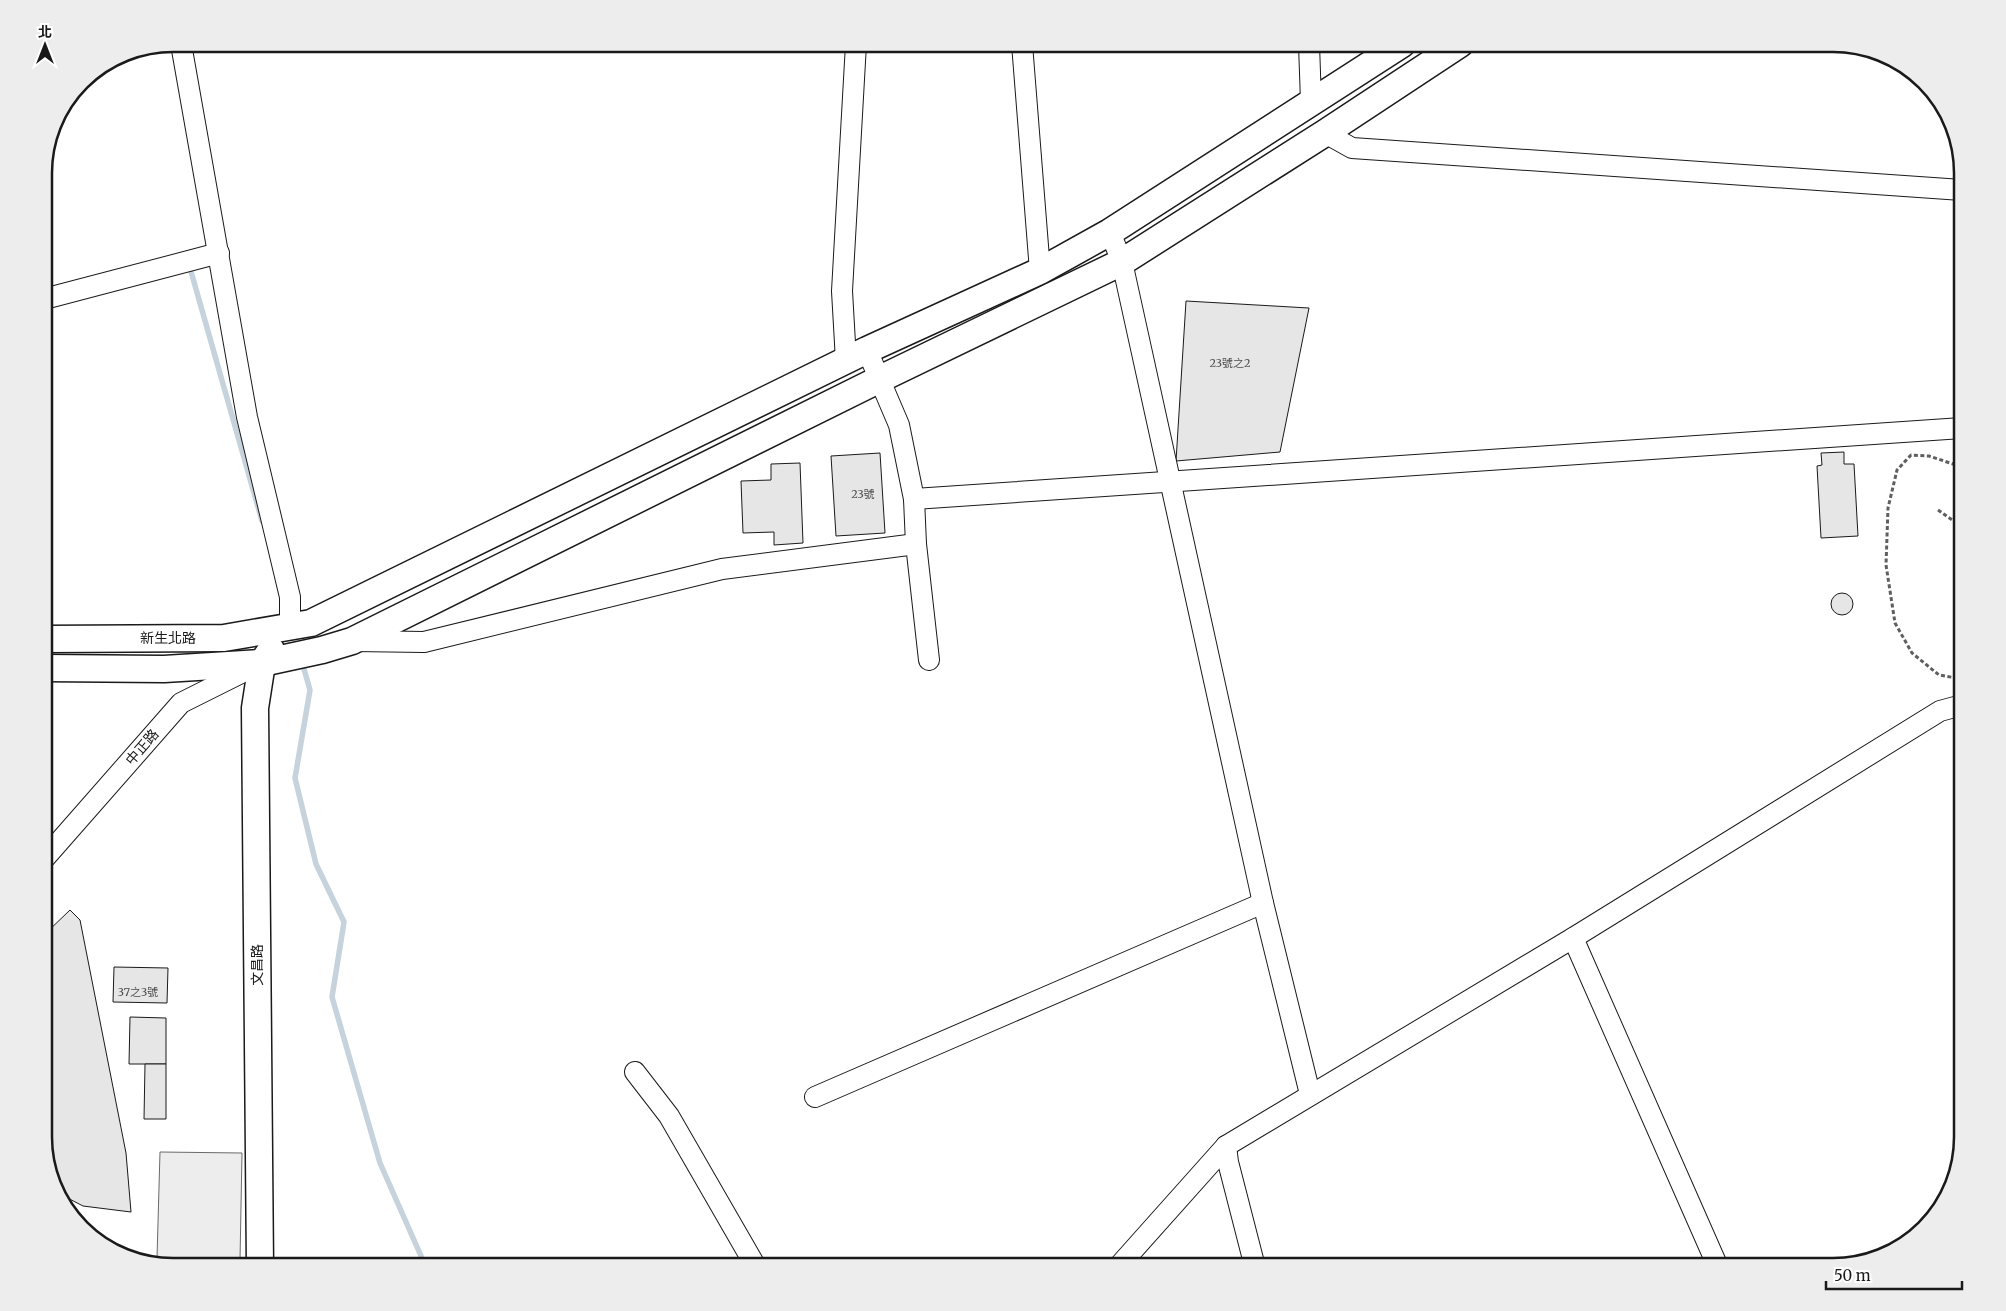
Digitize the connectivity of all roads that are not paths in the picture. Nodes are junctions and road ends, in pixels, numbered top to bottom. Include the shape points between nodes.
1 (183, 53) edge
2 (855, 53) edge
3 (1023, 53) edge
4 (1309, 53) edge
5 (1388, 53) edge
6 (1446, 53) edge
7 (1311, 102) junction
8 (1325, 133) junction
9 (1954, 189) edge
10 (1110, 232) junction
11 (220, 253) junction
12 (1122, 262) junction
13 (1040, 272) junction
14 (53, 298) edge
15 (856, 355) junction
16 (880, 379) junction
17 (1954, 429) edge
18 (1170, 482) junction
19 (914, 499) junction
20 (916, 544) junction
21 (290, 626) junction
22 (53, 638) edge
23 (352, 641) junction
24 (929, 660) dead end
25 (262, 663) junction
26 (53, 668) edge
27 (1954, 707) edge
28 (53, 849) edge
29 (1263, 903) junction
30 (1573, 938) junction
31 (635, 1072) dead end
32 (1310, 1094) junction
33 (815, 1097) dead end
34 (1226, 1146) junction
35 (260, 1258) edge
36 (751, 1258) edge
37 (1126, 1258) edge
38 (1253, 1258) edge
39 (1714, 1258) edge

1 - 11 street
2 - 15 street via 842,291
3 - 13 street
4 - 7 street
5 - 7 main road, 新生北路
6 - 8 main road
7 - 10 main road, 新生北路
8 - 9 street via 1352,148
8 - 12 main road
10 - 12 street
10 - 13 main road, 新生北路
11 - 14 street
11 - 21 street via 247,417 290,597
12 - 16 main road
12 - 18 street
13 - 15 main road, 新生北路
15 - 16 street
15 - 21 main road, 新生北路 via 311,623
16 - 19 street via 899,425
16 - 23 main road
17 - 18 street
18 - 19 street
18 - 29 street
19 - 20 street
20 - 23 street via 722,569 424,642
20 - 24 street
21 - 22 main road, 新生北路 via 224,638
21 - 25 main road
23 - 25 main road
25 - 26 main road via 164,669
25 - 28 street, 中正路 via 181,703
25 - 35 main road, 文昌路 via 255,708
27 - 30 street via 1940,711
29 - 32 street
29 - 33 street
30 - 32 street
30 - 39 street
31 - 36 street via 669,1116
32 - 34 street
34 - 37 street
34 - 38 street

